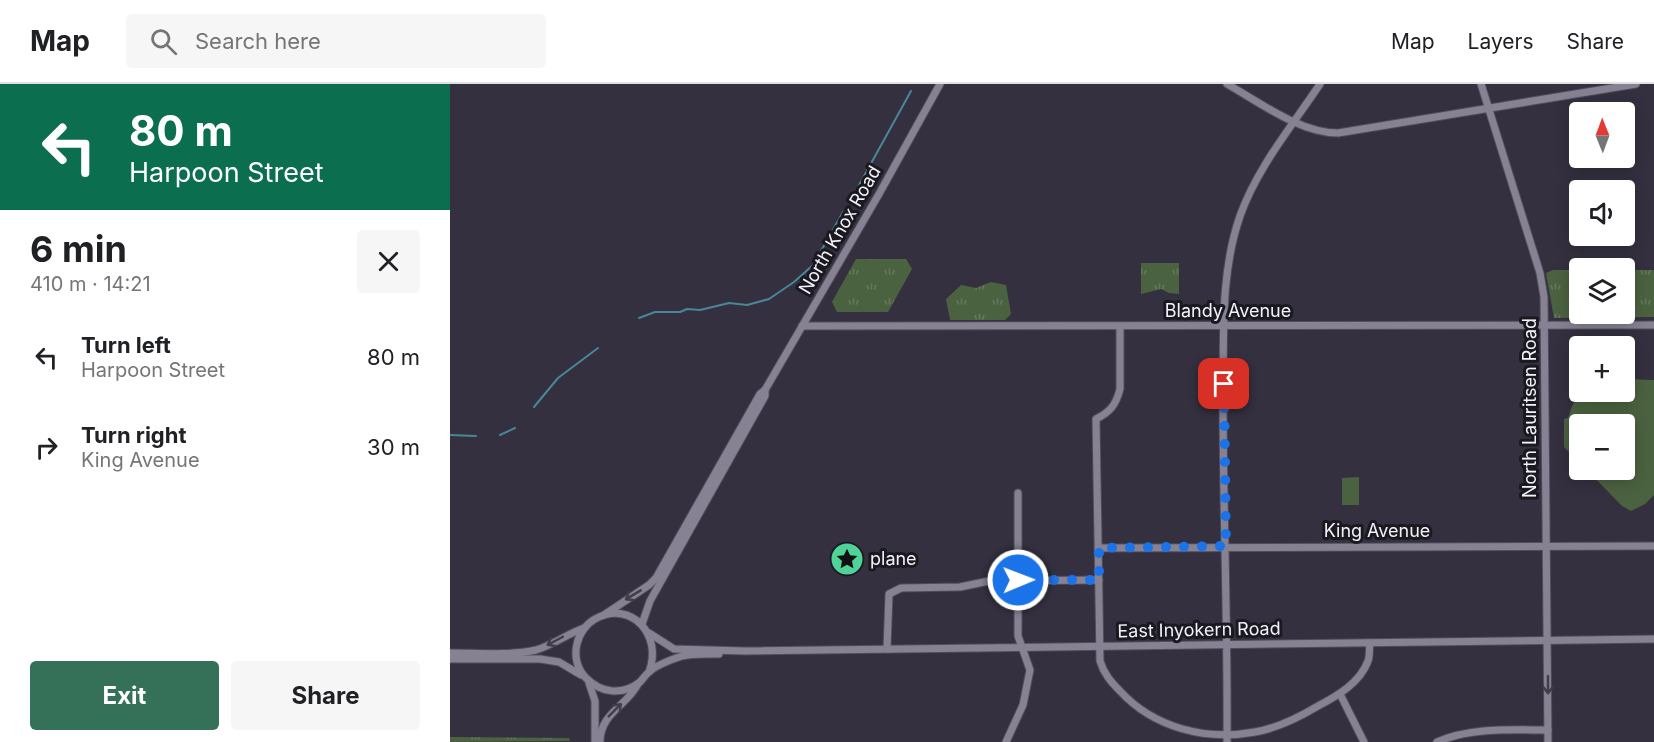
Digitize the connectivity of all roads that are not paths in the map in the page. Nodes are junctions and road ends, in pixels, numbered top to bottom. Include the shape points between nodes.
1 (940, 84) edge
2 (1227, 84) edge
3 (1320, 84) edge
4 (1481, 84) edge
5 (1636, 84) edge
6 (1606, 87) edge
7 (1310, 100) junction
8 (1488, 108) junction
9 (1295, 122) junction
10 (1309, 129) junction
11 (1545, 325) junction
12 (1654, 325) edge
13 (801, 326) junction
14 (1224, 326) junction
15 (1120, 327) junction
16 (765, 390) junction
17 (1018, 493) dead end
18 (1226, 546) junction
19 (1545, 546) junction
20 (1654, 546) edge
21 (1099, 548) junction
22 (1018, 580) junction
23 (1099, 580) junction
24 (604, 615) junction
25 (642, 624) junction
26 (584, 628) junction
27 (649, 633) junction
28 (1654, 639) edge
29 (1548, 640) junction
30 (1370, 643) junction
31 (1226, 645) junction
32 (1100, 646) junction
33 (1022, 648) junction
34 (887, 650) junction
35 (745, 651) junction
36 (450, 653) edge
37 (450, 659) edge
38 (649, 672) junction
39 (587, 679) junction
40 (639, 683) junction
41 (1340, 694) junction
42 (1548, 730) junction
43 (1227, 738) edge
44 (595, 742) edge
45 (600, 742) edge
46 (1006, 742) edge
47 (1364, 742) edge
48 (1437, 742) edge
49 (1548, 742) edge

1 - 13 street, North Knox Road
2 - 9 street
3 - 7 street
4 - 8 street, North Lauritsen Road
5 - 6 street
6 - 8 street
7 - 9 street
7 - 10 street via 1305,117
8 - 10 street via 1338,133
8 - 11 street, North Lauritsen Road via 1540,273
9 - 10 street
9 - 14 street via 1261,171 1241,214 1228,259
11 - 12 street, Blandy Avenue
11 - 14 street, Blandy Avenue
11 - 19 street, North Lauritsen Road
13 - 15 street, Blandy Avenue
13 - 16 street, North Knox Road
14 - 15 street, Blandy Avenue
14 - 18 street
15 - 21 street via 1118,398 1110,410 1096,419
16 -> 24 street, North Knox Road via 656,578
16 - 25 street, North Knox Road via 650,602
17 - 22 street
18 - 19 street, King Avenue
18 - 21 street, King Avenue
18 - 31 street
19 - 20 street, King Avenue
19 - 29 street, North Lauritsen Road
21 - 23 street
22 - 23 street
22 - 33 street via 1018,636
22 - 34 street via 960,587 901,588 889,594
23 - 32 street
24 - 25 street via 630,617
24 - 26 street
25 - 27 street
26 -> 36 street via 525,652
26 - 39 street via 578,638 576,661
27 - 35 street, East Inyokern Road via 674,649
27 - 38 street via 654,652
28 - 29 street, East Inyokern Road
29 - 30 street, East Inyokern Road
29 -> 42 street, North Lauritsen Road
30 - 31 street, East Inyokern Road
30 - 41 street via 1368,661 1357,679
31 - 32 street, East Inyokern Road
31 - 43 street
32 - 33 street, East Inyokern Road
32 - 43 street via 1100,661 1108,679 1139,709 1176,727
33 - 34 street, East Inyokern Road
33 - 46 street via 1029,662 1028,689
34 - 35 street, East Inyokern Road
35 - 38 street, East Inyokern Road via 687,655
37 - 39 street via 540,658 559,662
38 - 40 street
39 - 40 street via 607,691 629,689
39 - 44 street via 595,700
45 -> 40 street via 606,718 634,693
41 - 43 street via 1286,723
41 - 47 street
42 - 48 street via 1483,731
42 - 49 street, North Lauritsen Road

